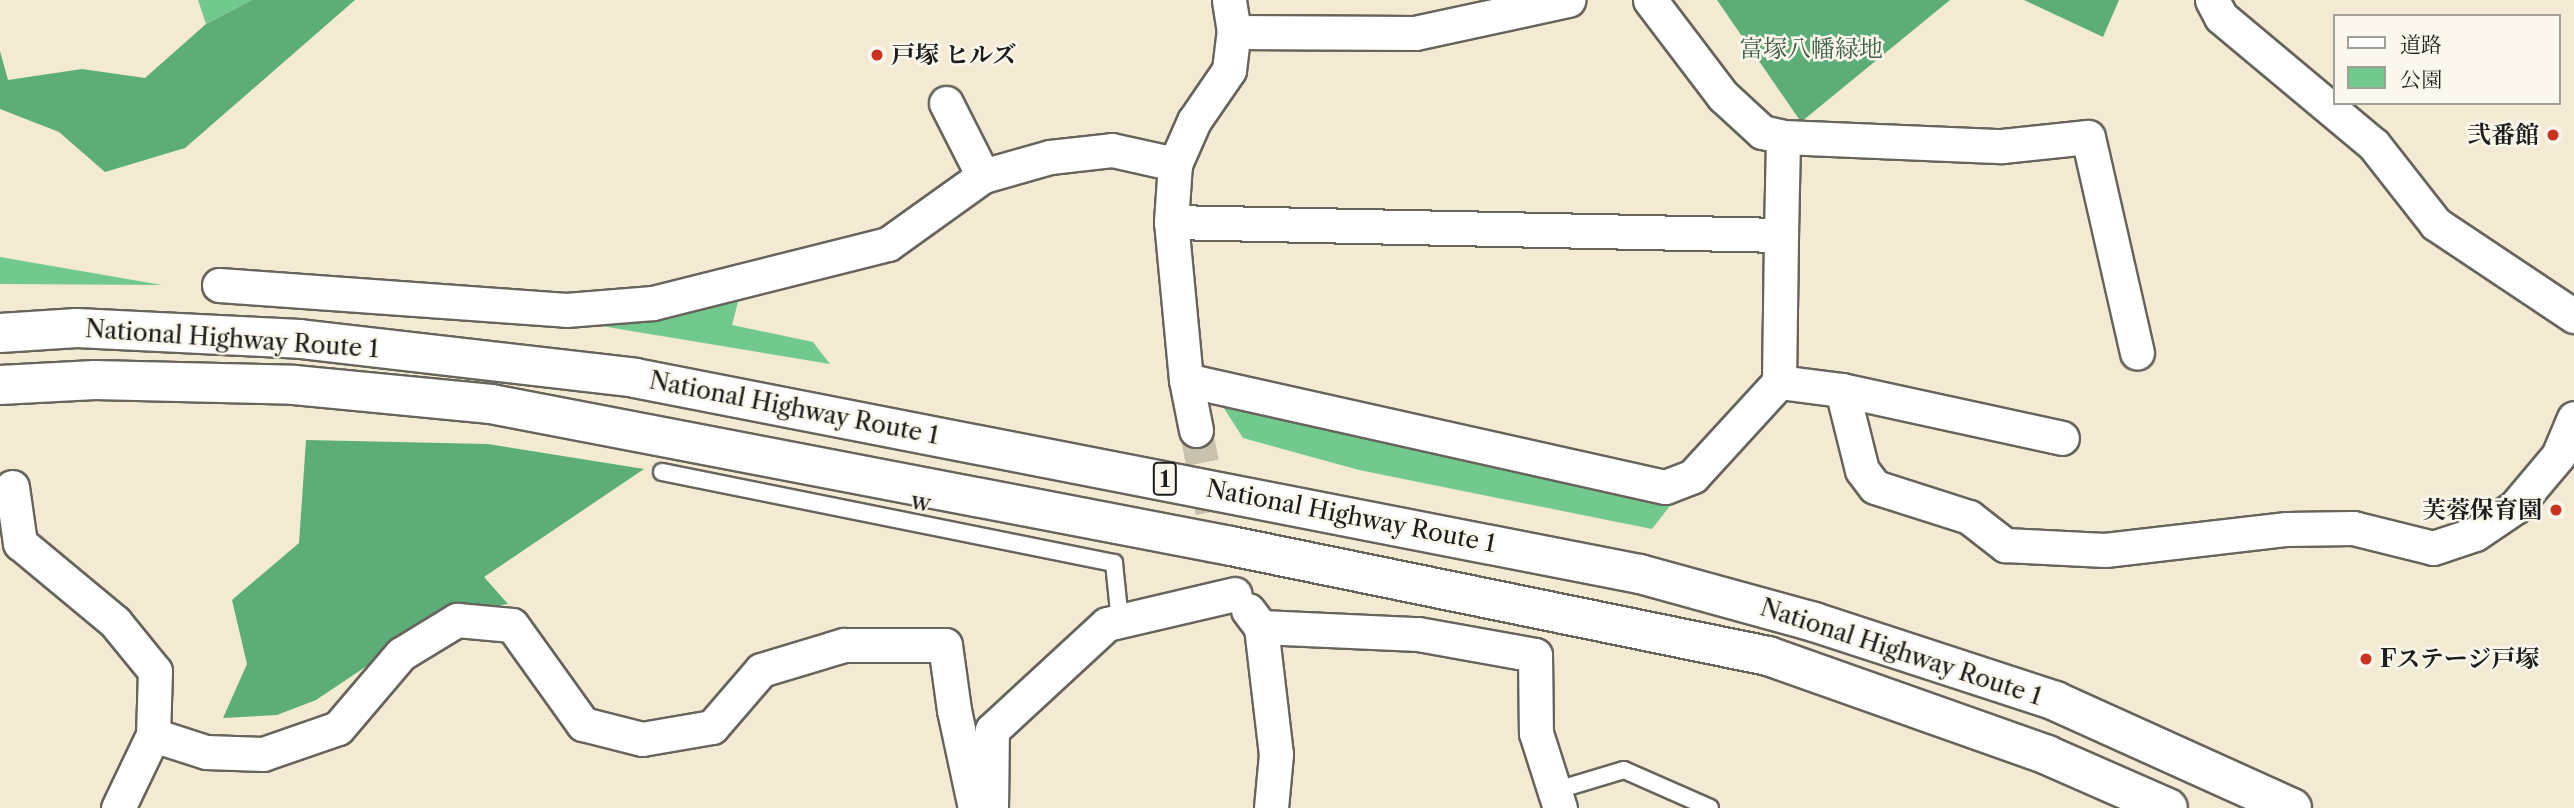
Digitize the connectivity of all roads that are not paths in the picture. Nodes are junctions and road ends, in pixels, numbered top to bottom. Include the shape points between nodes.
1 (1229, 0) edge
2 (1568, 0) edge
3 (1650, 0) edge
4 (2212, 0) edge
5 (1234, 32) junction
6 (946, 103) dead end
7 (1783, 137) junction
8 (1175, 164) junction
9 (984, 176) junction
10 (1171, 222) junction
11 (1782, 235) junction
12 (219, 285) dead end
13 (2574, 316) edge
14 (0, 333) edge
15 (2137, 353) dead end
16 (1186, 380) junction
17 (1779, 382) junction
18 (0, 385) edge
19 (1842, 390) junction
20 (2574, 418) edge
21 (1196, 430) tunnel mouth
22 (2062, 438) dead end
23 (662, 472) dead end
24 (12, 487) dead end
25 (1120, 621) junction
26 (1261, 627) junction
27 (153, 734) junction
28 (1557, 799) edge
29 (118, 808) edge
30 (975, 808) edge
31 (991, 808) edge
32 (1271, 808) edge
33 (1710, 808) edge
34 (2168, 808) edge
35 (2292, 808) edge

1 - 5 street
2 - 5 street via 1415,33
3 - 7 street via 1723,96 1762,132
4 - 13 street via 2221,17 2374,145 2436,224
5 - 8 street via 1229,70 1194,121
6 - 9 street
7 - 11 street
7 - 15 street via 2002,146 2088,137
8 - 9 street via 1112,150 1050,157
8 - 10 street
9 - 12 street via 888,244 653,303 552,310
10 - 11 street
10 - 16 street
11 - 17 street
14 - 35 highway, National Highway Route 1 / 1 via 77,328 300,339 635,378 1640,574 1814,622 2055,701
16 - 17 street via 1665,487 1693,476
16 - 21 street
17 - 19 street
18 - 34 highway, National Highway Route 1 / 1 via 95,380 294,385 491,404 1231,546 1768,656 2046,755
19 - 20 street via 1862,470 1875,487 1969,517 2006,545 2105,550 2287,529 2353,528 2433,548 2474,534 2515,507 2558,456
19 - 22 street
23 - 25 lane, w via 1114,563
24 - 27 street via 20,543 115,622 155,671
25 - 26 street via 1230,585
25 - 31 street via 1107,624 992,730
26 - 28 street via 1418,635 1535,655 1536,733
26 - 32 street via 1276,754
27 - 29 street
27 - 30 street via 206,752 263,754 338,728 401,654 457,620 512,625 583,723 642,739 712,727 761,670 844,645 945,645
28 - 33 lane via 1624,770

